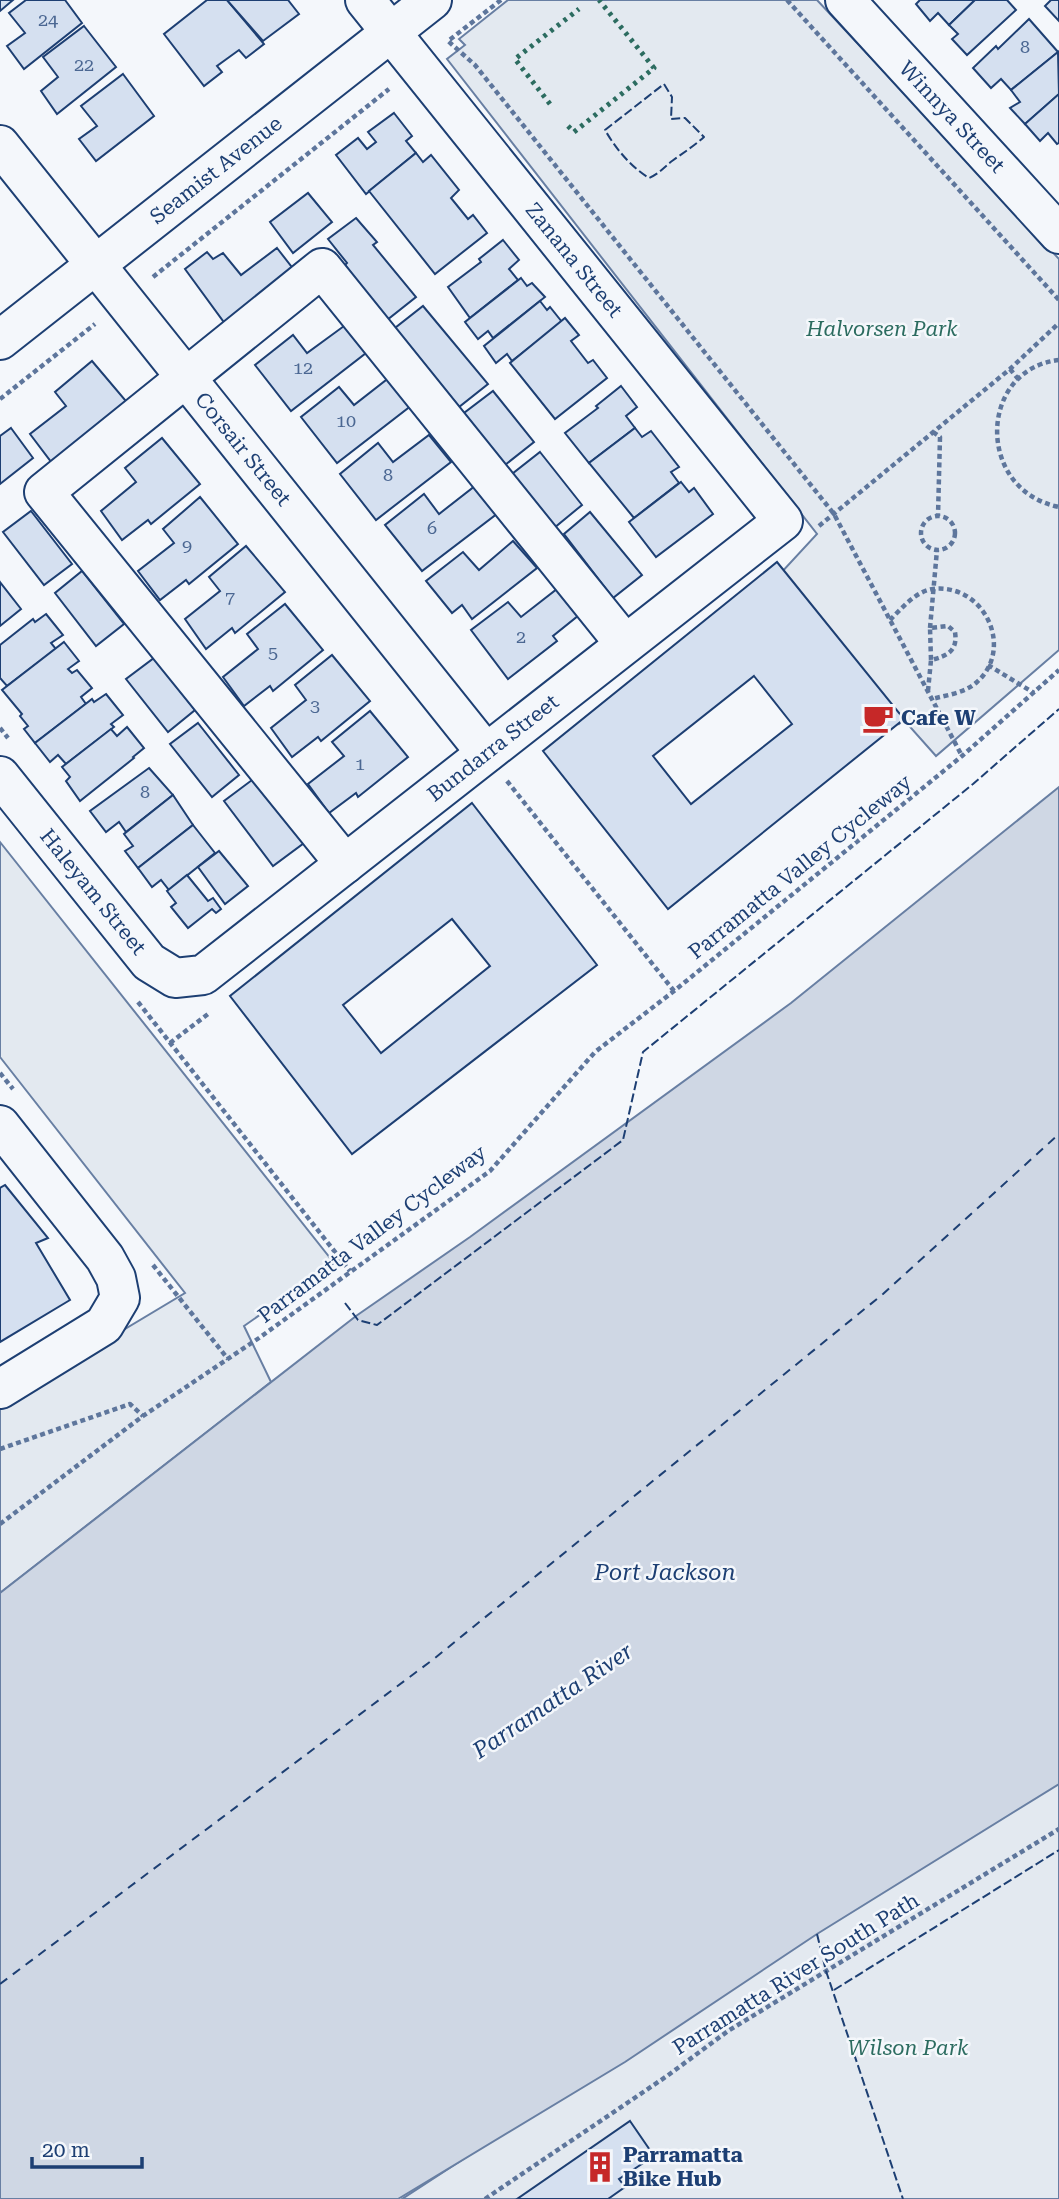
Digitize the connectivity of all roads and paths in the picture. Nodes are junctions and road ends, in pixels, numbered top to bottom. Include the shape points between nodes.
1 (365, 0) edge
2 (432, 0) edge
3 (501, 0) edge
4 (787, 0) edge
5 (845, 0) edge
6 (391, 33) junction
7 (448, 41) dead end
8 (399, 81) dead end
9 (0, 145) edge
10 (1059, 234) edge
11 (96, 264) junction
12 (149, 280) dead end
13 (1059, 300) edge
14 (97, 322) dead end
15 (1059, 323) edge
16 (0, 340) edge
17 (1059, 360) edge
18 (1010, 369) junction
19 (187, 378) junction
20 (1019, 380) junction
21 (0, 399) edge
22 (933, 432) junction
23 (1059, 507) edge
24 (938, 516) junction
25 (799, 525) junction
26 (937, 550) junction
27 (933, 589) junction
28 (890, 620) dead end
29 (930, 628) junction
30 (625, 644) junction
31 (931, 660) junction
32 (988, 665) junction
33 (1059, 670) edge
34 (928, 691) dead end
35 (1034, 692) junction
36 (932, 699) dead end
37 (495, 766) junction
38 (0, 776) edge
39 (345, 864) junction
40 (203, 975) joint
41 (674, 991) junction
42 (136, 1000) dead end
43 (0, 1125) edge
44 (350, 1271) junction
45 (0, 1389) edge
46 (142, 1416) junction
47 (0, 1449) edge
48 (0, 1524) edge
49 (1059, 1829) edge
50 (485, 2199) edge

1 - 6 street, Zanana Street
2 - 6 street, Seamist Avenue
3 - 7 path
4 - 13 path
5 - 10 street, Winnya Street
6 - 11 street, Seamist Avenue
6 - 25 street, Zanana Street
8 - 12 path
9 - 11 street, Corsair Street
11 - 16 street, Seamist Avenue
11 - 19 street, Corsair Street
14 - 21 path
15 - 18 path
17 - 20 path via 1029,371
18 - 20 path
18 - 22 path
19 - 30 street via 322,268
19 - 37 street, Corsair Street
19 - 39 street via 44,492
20 - 23 path via 1000,408 996,436 1000,457 1025,493
22 - 24 path via 940,437
22 - 25 path
24 - 26 path via 924,521 920,530 926,547
24 - 26 path via 949,519 955,535 951,544
25 - 30 street, Bundarra Street
26 - 27 path
27 - 28 path via 920,594
27 - 29 path
27 - 32 path via 963,594 985,613 995,647
29 - 31 path
29 - 31 path via 948,626 955,632 956,642 944,657
30 - 37 street, Bundarra Street
31 - 34 path
32 - 35 path
32 - 36 path via 969,687
33 - 35 path, Parramatta Valley Cycleway
35 - 41 path, Parramatta Valley Cycleway
37 - 39 street, Bundarra Street
37 - 41 path
38 - 40 street, Haleyam Street via 149,962 175,978
39 - 40 street, Bundarra Street
41 - 44 path, Parramatta Valley Cycleway via 595,1052 490,1171
42 - 44 path
43 - 45 street via 105,1258 120,1298 104,1325
44 - 46 path, Parramatta Valley Cycleway
46 - 47 path via 130,1404
46 - 48 path, Parramatta Valley Cycleway
49 - 50 path, Parramatta River South Path via 729,2031

